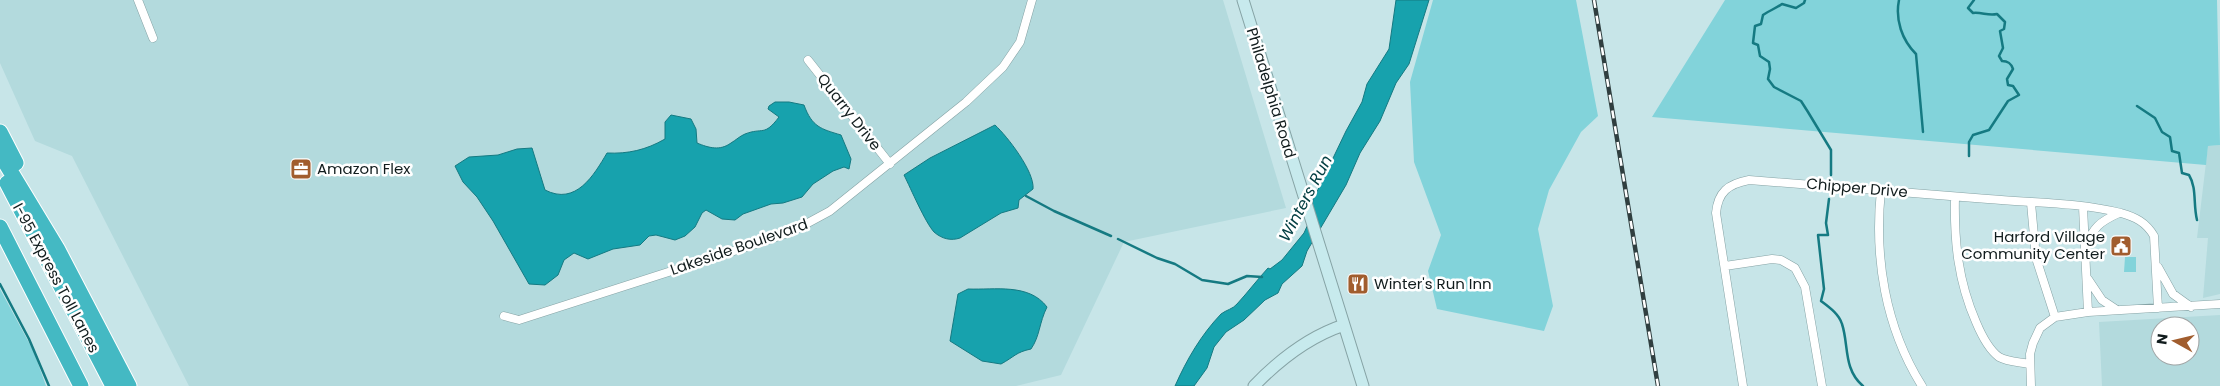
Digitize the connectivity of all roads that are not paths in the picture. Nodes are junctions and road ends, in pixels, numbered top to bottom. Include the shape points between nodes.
1 (138, 0) edge
2 (1032, 0) edge
3 (1243, 0) edge
4 (153, 38) dead end
5 (808, 60) dead end
6 (0, 132) edge
7 (0, 154) edge
8 (890, 164) junction
9 (0, 170) edge
10 (1881, 190) junction
11 (1955, 196) junction
12 (2031, 203) junction
13 (2083, 207) junction
14 (2119, 213) junction
15 (0, 227) edge
16 (0, 236) edge
17 (2085, 249) junction
18 (58, 250) junction
19 (2157, 265) junction
20 (1725, 266) junction
21 (2086, 274) junction
22 (2220, 304) edge
23 (2191, 307) junction
24 (2158, 308) junction
25 (42, 310) junction
26 (2117, 310) junction
27 (2088, 312) junction
28 (504, 316) dead end
29 (2055, 317) junction
30 (1344, 325) junction
31 (2029, 364) junction
32 (81, 386) edge
33 (113, 386) edge
34 (130, 386) edge
35 (1254, 386) edge
36 (1363, 386) edge
37 (1743, 386) edge
38 (1822, 386) edge
39 (1922, 386) edge
40 (2031, 386) edge

1 - 4 street
2 - 8 street, Lakeside Boulevard via 1020,42 1003,68
3 - 30 main road, Philadelphia Road
5 - 8 street, Quarry Drive
6 - 18 highway
7 - 18 highway
8 - 28 street, Lakeside Boulevard via 830,211 793,231 519,320
9 - 33 highway, I-95 Express Toll Lanes
10 - 11 street, Chipper Drive
10 - 20 street, Chipper Drive via 1748,180 1732,184 1720,194 1716,213
10 - 39 street via 1878,244 1882,278 1899,337
11 - 12 street, Chipper Drive
11 - 31 street via 1958,264 1970,308 1988,345 1999,356
12 - 13 street, Chipper Drive
12 - 29 street via 2036,258
13 - 14 street, Chipper Drive
13 - 17 street
14 - 17 street via 2098,225
14 - 19 street, Chipper Drive via 2141,221 2149,228 2156,241
15 - 25 highway
16 - 25 highway
17 - 21 street
18 - 34 highway
19 - 23 street, Chipper Drive via 2168,287
19 - 24 street, Chipper Drive
20 - 37 street, Chipper Drive
20 - 38 street via 1772,259 1795,268 1805,287
21 - 26 street via 2102,300
21 - 27 street
22 - 23 street
23 - 24 street
24 - 26 street
25 - 32 highway
26 - 27 street
27 - 29 street
29 - 31 street via 2036,334
30 - 35 main road via 1319,334 1295,349
30 - 36 main road, Philadelphia Road
31 - 40 street

